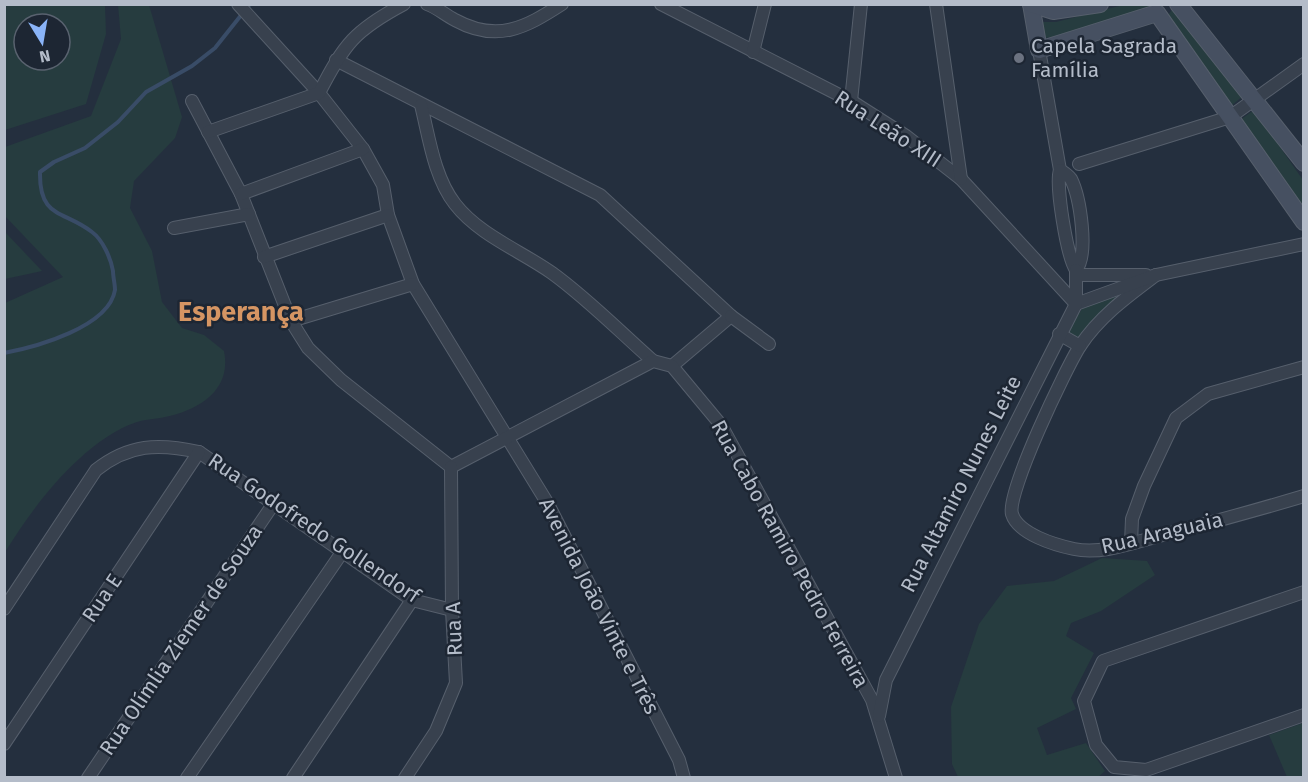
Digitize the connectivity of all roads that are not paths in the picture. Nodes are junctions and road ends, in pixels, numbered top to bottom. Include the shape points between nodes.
1 (404, 4) edge
2 (427, 4) edge
3 (562, 4) edge
4 (661, 4) edge
5 (765, 4) edge
6 (861, 4) edge
7 (936, 4) edge
8 (1031, 4) edge
9 (1100, 4) edge
10 (1178, 4) edge
11 (238, 5) edge
12 (1158, 9) edge
13 (1039, 50) junction
14 (753, 52) junction
15 (336, 60) junction
16 (1304, 64) edge
17 (319, 93) junction
18 (1254, 100) junction
19 (192, 101) dead end
20 (851, 101) junction
21 (421, 105) junction
22 (1230, 117) junction
23 (208, 132) junction
24 (363, 149) junction
25 (1304, 163) edge
26 (1079, 164) dead end
27 (961, 179) junction
28 (241, 194) junction
29 (249, 214) junction
30 (388, 215) junction
31 (1304, 222) edge
32 (174, 228) dead end
33 (1304, 243) edge
34 (264, 257) junction
35 (1076, 272) junction
36 (1156, 275) junction
37 (413, 284) junction
38 (1076, 304) junction
39 (731, 316) junction
40 (291, 321) junction
41 (1059, 334) junction
42 (769, 344) dead end
43 (1080, 345) junction
44 (653, 361) junction
45 (672, 366) junction
46 (1304, 367) edge
47 (507, 437) junction
48 (199, 452) junction
49 (451, 467) junction
50 (1304, 496) edge
51 (274, 503) junction
52 (1022, 528) joint
53 (1131, 543) junction
54 (343, 551) junction
55 (1304, 592) edge
56 (412, 600) junction
57 (4, 609) edge
58 (452, 610) junction
59 (1304, 715) edge
60 (879, 717) junction
61 (4, 744) edge
62 (88, 777) edge
63 (187, 777) edge
64 (293, 777) edge
65 (405, 777) edge
66 (684, 777) edge
67 (896, 777) edge

1 - 15 street via 348,42
2 - 3 street via 481,31 507,32 536,21
4 - 14 street, Rua Leão XIII
5 - 14 street
6 - 20 street
7 - 27 street
8 - 9 main road via 1053,11
8 - 13 main road, Rua Altamiro Nunes Leite
10 - 18 main road
11 - 17 street, Avenida João Vinte e Três
12 - 13 main road
12 - 22 main road
13 - 35 street, Rua Altamiro Nunes Leite via 1060,170 1068,246
14 - 20 street, Rua Leão XIII
15 - 17 street
15 - 21 street
16 - 18 street
17 - 23 street
17 - 24 street, Avenida João Vinte e Três
18 - 22 street
18 - 25 main road
19 - 23 street
20 - 27 street, Rua Leão XIII via 906,136
21 - 39 street via 600,195
21 - 44 street via 432,153 454,203 467,217 553,274
22 - 26 street
22 - 31 main road
23 - 28 street
24 - 28 street
24 - 30 street, Avenida João Vinte e Três via 383,185
27 - 38 street, Rua Leão XIII
28 - 29 street
29 - 32 street
29 - 34 street
30 - 34 street
30 - 37 street, Avenida João Vinte e Três
33 - 36 street
34 - 40 street
35 - 36 street
35 - 38 street, Rua Altamiro Nunes Leite
36 - 38 street
36 - 43 street, Rua Altamiro Nunes Leite via 1111,309
37 - 40 street
37 - 47 street, Avenida João Vinte e Três
38 - 41 street, Rua Altamiro Nunes Leite
39 - 42 street
39 - 45 street
40 - 49 street via 321,363
41 - 43 street
41 - 60 street, Rua Altamiro Nunes Leite via 886,680
43 - 52 street, Rua Altamiro Nunes Leite via 1046,412 1014,495 1012,514
44 - 45 street
44 - 47 street
45 - 60 street, Rua Cabo Ramiro Pedro Ferreira via 721,425
46 - 53 street via 1208,394 1176,418 1132,519
47 - 49 street
47 - 66 street, Avenida João Vinte e Três via 548,504 679,760
48 - 51 street, Rua Godofredo Gollendorf
48 - 57 street, Rua Godofredo Gollendorf via 171,446 137,448 114,456 96,470
48 - 61 street, Rua E
49 - 58 street, Rua A
50 - 53 street, Rua Araguaia
51 - 54 street, Rua Godofredo Gollendorf
51 - 62 street, Rua Olímlia Ziemer de Souza
52 - 53 street, Rua Araguaia via 1075,550 1101,550
54 - 56 street, Rua Godofredo Gollendorf
54 - 63 street
55 - 59 street via 1103,661 1084,701 1095,745 1114,767 1146,770
56 - 58 street, Rua Godofredo Gollendorf
56 - 64 street
58 - 65 street, Rua A via 456,683 436,732
60 - 67 street, Rua Cabo Ramiro Pedro Ferreira

